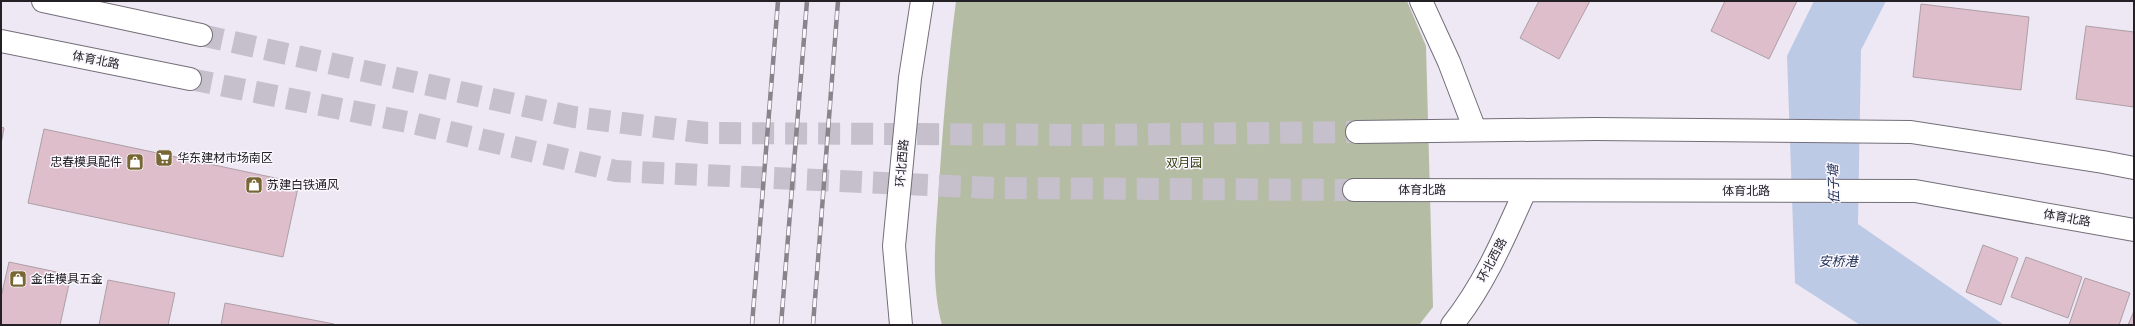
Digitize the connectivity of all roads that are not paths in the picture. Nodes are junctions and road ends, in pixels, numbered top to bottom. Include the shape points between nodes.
1 (43, 1) edge
2 (922, 1) edge
3 (1421, 1) edge
4 (201, 35) tunnel mouth
5 (1, 41) edge
6 (190, 79) tunnel mouth
7 (1475, 130) junction
8 (1357, 132) tunnel mouth
9 (2103, 162) junction
10 (2134, 162) edge
11 (2134, 168) edge
12 (1354, 190) tunnel mouth
13 (1525, 191) junction
14 (2134, 230) edge
15 (901, 325) edge
16 (1452, 325) edge

1 - 4 main road
2 - 15 main road, 环北西路 via 910,78 894,246
3 - 7 main road via 1449,62
5 - 6 main road, 体育北路
7 - 8 main road
7 - 9 main road via 1911,132
9 - 10 main road
9 - 11 main road
12 - 13 main road, 体育北路
13 - 14 main road, 体育北路 via 1915,191
13 - 16 main road, 环北西路 via 1498,252 1466,308

